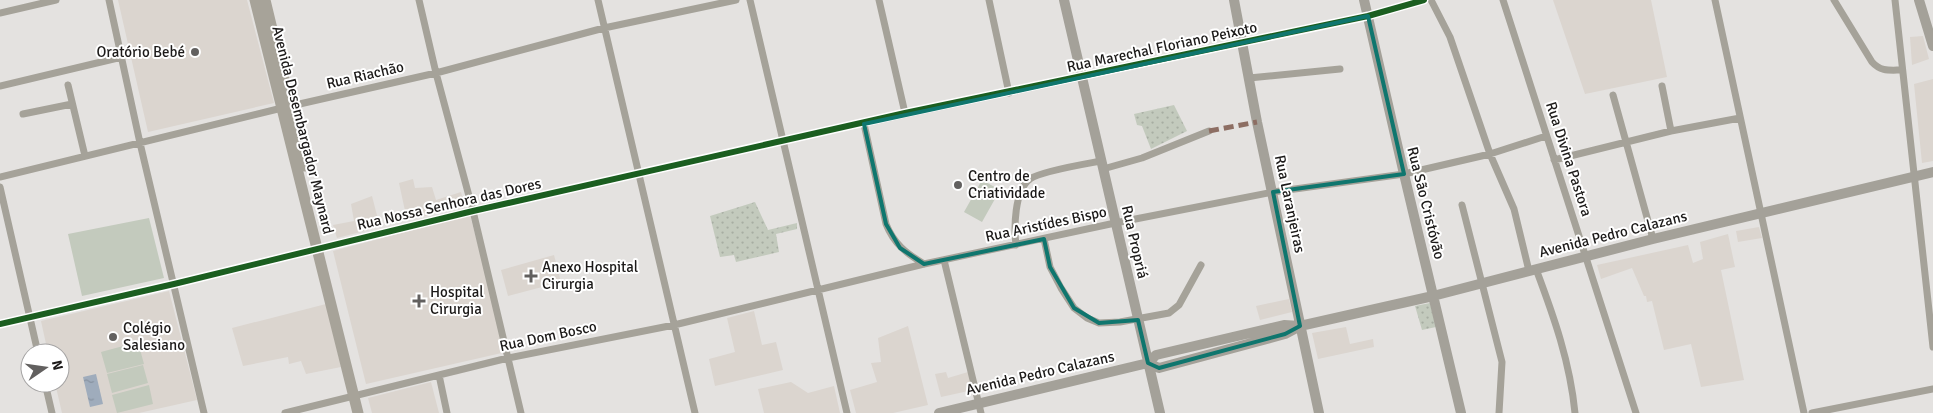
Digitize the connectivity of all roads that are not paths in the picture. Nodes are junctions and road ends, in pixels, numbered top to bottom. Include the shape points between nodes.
1 (56, 0) edge
2 (109, 0) edge
3 (255, 0) edge
4 (265, 0) edge
5 (419, 0) edge
6 (598, 0) edge
7 (736, 0) edge
8 (750, 0) edge
9 (879, 0) edge
10 (989, 0) edge
11 (1064, 0) edge
12 (1234, 0) edge
13 (1364, 0) edge
14 (1424, 0) edge
15 (1431, 0) edge
16 (1503, 0) edge
17 (1715, 0) edge
18 (1834, 0) edge
19 (1896, 0) edge
20 (1919, 0) edge
21 (0, 13) edge
22 (1368, 16) junction
23 (604, 28) junction
24 (1242, 42) junction
25 (1933, 46) edge
26 (122, 58) junction
27 (1340, 69) dead end
28 (1902, 70) junction
29 (436, 73) junction
30 (1081, 77) junction
31 (1249, 78) junction
32 (68, 85) dead end
33 (0, 86) edge
34 (1662, 86) dead end
35 (1009, 93) junction
36 (1612, 95) dead end
37 (72, 104) junction
38 (286, 107) junction
39 (23, 114) dead end
40 (905, 114) junction
41 (1740, 118) junction
42 (864, 124) junction
43 (1209, 130) dead end
44 (1671, 131) junction
45 (1546, 136) junction
46 (782, 142) junction
47 (1626, 142) junction
48 (140, 143) junction
49 (1490, 154) junction
50 (84, 156) junction
51 (1554, 160) junction
52 (1102, 165) junction
53 (1933, 172) edge
54 (639, 174) junction
55 (1404, 174) junction
56 (1913, 176) junction
57 (0, 177) edge
58 (0, 187) edge
59 (1273, 192) junction
60 (1462, 205) dead end
61 (473, 211) junction
62 (1760, 213) junction
63 (1115, 223) junction
64 (1653, 239) junction
65 (1044, 240) junction
66 (1016, 245) junction
67 (321, 248) junction
68 (1586, 256) junction
69 (944, 260) junction
70 (924, 264) junction
71 (1201, 265) dead end
72 (1532, 270) junction
73 (1480, 283) junction
74 (174, 284) junction
75 (818, 291) junction
76 (1433, 296) junction
77 (30, 316) junction
78 (1138, 320) junction
79 (0, 324) edge
80 (674, 325) junction
81 (1300, 326) junction
82 (36, 343) edge
83 (1933, 347) edge
84 (508, 358) junction
85 (1148, 363) junction
86 (439, 375) junction
87 (1933, 389) edge
88 (47, 393) edge
89 (357, 395) junction
90 (980, 408) edge
91 (52, 413) edge
92 (204, 413) edge
93 (285, 413) edge
94 (358, 413) edge
95 (366, 413) edge
96 (447, 413) edge
97 (521, 413) edge
98 (695, 413) edge
99 (847, 413) edge
100 (939, 413) edge
101 (1160, 413) edge
102 (1319, 413) edge
103 (1461, 413) edge
104 (1499, 413) edge
105 (1575, 413) edge
106 (1636, 413) edge
107 (1804, 413) edge
108 (1812, 413) edge

1 - 21 street
2 - 26 street
3 - 38 main road, Avenida Desembargador Maynard
4 - 38 main road, Avenida Desembargador Maynard
5 - 29 street
6 - 23 street
7 - 23 street, Rua Riachão
8 - 46 street
9 - 40 street
10 - 35 street
11 - 30 main road, Rua Propriá
12 - 24 main road, Rua Laranjeiras
13 - 22 main road, Rua São Cristóvão
14 - 22 street, Rua Marechal Floriano Peixoto
15 - 49 street via 1450,37
16 - 45 street, Rua Divina Pastora
17 - 41 street
18 - 28 street via 1872,62 1884,70
19 - 28 street
20 - 25 main road
22 - 24 street, Rua Marechal Floriano Peixoto
22 - 55 main road, Rua São Cristóvão
23 - 29 street, Rua Riachão
23 - 54 street
24 - 30 street, Rua Marechal Floriano Peixoto
24 - 31 main road, Rua Laranjeiras
26 - 33 street
26 - 48 street
27 - 31 street
28 - 56 street
29 - 38 street, Rua Riachão
29 - 61 street
30 - 35 street, Rua Marechal Floriano Peixoto
30 - 52 main road, Rua Propriá
31 - 59 main road, Rua Laranjeiras
32 - 37 street
34 - 44 street
35 - 40 street, Rua Marechal Floriano Peixoto
36 - 47 street
37 - 39 street
37 - 50 street
38 - 48 street, Rua Riachão
38 - 67 main road, Avenida Desembargador Maynard
40 - 42 street, Rua Nossa Senhora das Dores
41 - 44 street
41 - 62 street
42 - 46 street, Rua Nossa Senhora das Dores
42 - 70 street via 891,236 905,252
43 - 52 street via 1142,158
44 - 47 street
45 - 49 street, Rua Aristídes Bispo
45 - 51 street, Rua Divina Pastora
46 - 54 street, Rua Nossa Senhora das Dores
46 - 75 street
47 - 51 street
47 - 64 street
48 - 50 street, Rua Riachão
48 - 74 street
49 - 55 street, Rua Aristídes Bispo
49 - 72 street via 1514,209
50 - 57 street, Rua Riachão
51 - 68 street, Rua Divina Pastora
52 - 63 main road, Rua Propriá
52 - 66 street via 1030,178 1025,183 1016,212
53 - 56 main road, Avenida Pedro Calazans
54 - 61 street, Rua Nossa Senhora das Dores
54 - 80 street
55 - 59 street, Rua Aristídes Bispo
55 - 76 main road, Rua São Cristóvão
56 - 62 main road, Avenida Pedro Calazans
56 - 83 street
58 - 77 street
59 - 63 street, Rua Aristídes Bispo
59 - 81 main road, Rua Laranjeiras
60 - 73 street
61 - 67 street, Rua Nossa Senhora das Dores
61 - 84 street
62 - 64 main road, Avenida Pedro Calazans
62 - 107 street
63 - 65 street, Rua Aristídes Bispo
63 - 78 main road, Rua Propriá
64 - 68 main road, Avenida Pedro Calazans
65 - 66 street, Rua Aristídes Bispo
65 - 78 street via 1050,267 1074,308 1099,323
66 - 69 street, Rua Aristídes Bispo
67 - 74 street, Rua Nossa Senhora das Dores
67 - 89 main road, Avenida Desembargador Maynard
68 - 72 main road, Avenida Pedro Calazans
68 - 106 street, Rua Divina Pastora
69 - 70 street, Rua Aristídes Bispo
69 - 90 street
70 - 75 street, Rua Aristídes Bispo
71 - 78 street via 1175,310
72 - 73 main road, Avenida Pedro Calazans
72 - 105 street via 1561,338
73 - 76 main road, Avenida Pedro Calazans
73 - 104 street via 1502,362
74 - 77 street, Rua Nossa Senhora das Dores
74 - 92 street
75 - 80 street, Rua Dom Bosco
75 - 99 street
76 - 81 main road, Avenida Pedro Calazans
76 - 103 main road, Rua São Cristóvão
77 - 79 street, Rua Nossa Senhora das Dores
77 - 82 street
78 - 85 main road, Rua Propriá
80 - 84 street, Rua Dom Bosco
80 - 98 street
81 - 85 main road, Avenida Pedro Calazans via 1285,334 1159,368
81 - 102 main road, Rua Laranjeiras
84 - 86 street, Rua Dom Bosco
84 - 97 street
85 - 90 main road, Avenida Pedro Calazans
85 - 101 main road, Rua Propriá
86 - 89 street, Rua Dom Bosco
86 - 96 street
87 - 108 street
88 - 91 street
89 - 93 street, Rua Dom Bosco
89 - 94 main road, Avenida Desembargador Maynard
89 - 95 main road, Avenida Desembargador Maynard
90 - 100 main road, Avenida Pedro Calazans

